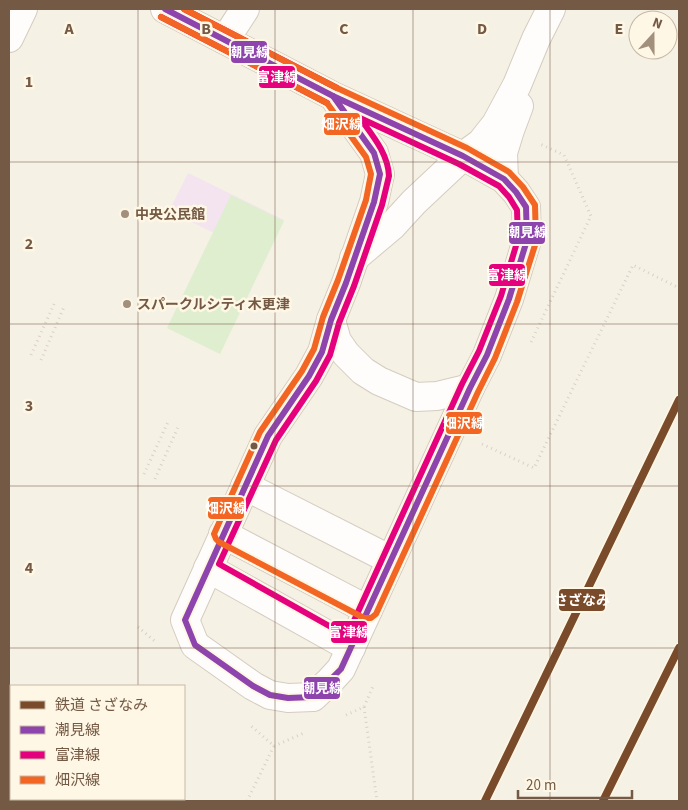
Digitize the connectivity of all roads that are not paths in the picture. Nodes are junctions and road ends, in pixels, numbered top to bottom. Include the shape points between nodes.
1 (22, 9) edge
2 (165, 9) edge
3 (245, 9) edge
4 (551, 9) edge
5 (556, 9) edge
6 (9, 38) edge
7 (225, 40) junction
8 (333, 96) junction
9 (463, 156) junction
10 (504, 179) junction
11 (354, 259) junction
12 (331, 320) junction
13 (470, 388) junction
14 (245, 486) junction
15 (223, 534) junction
16 (391, 560) junction
17 (208, 568) junction
18 (368, 610) junction
19 (351, 648) junction

1 - 6 street
2 - 7 street
3 - 7 street
4 - 9 street via 496,124 481,143
5 - 10 street via 510,130 503,153
7 - 8 street
8 - 9 street
8 - 11 street via 374,153 380,174
9 - 10 street
9 - 11 street
10 - 13 street via 526,207 527,240 487,355
11 - 12 street
12 - 13 street via 337,341 346,354 379,381 416,397
12 - 14 street via 322,352 310,376 268,436
13 - 16 street
14 - 15 street
14 - 16 street
15 - 17 street
15 - 18 street
16 - 18 street
17 - 19 street
17 - 19 street via 185,620 195,645 253,686 288,698 314,696 341,669
18 - 19 street

